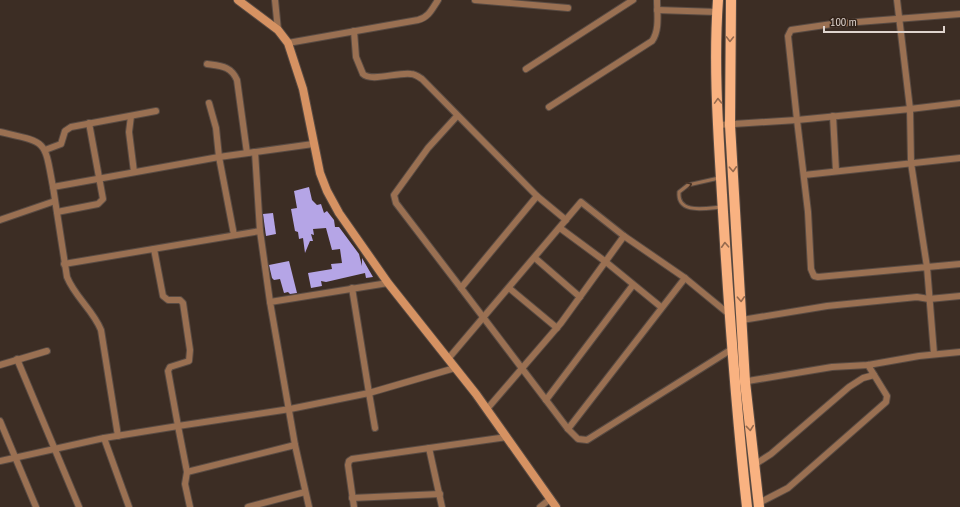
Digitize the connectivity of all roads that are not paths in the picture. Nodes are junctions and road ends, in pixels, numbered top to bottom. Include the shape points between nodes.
1 (238, 0) edge
2 (275, 0) edge
3 (438, 0) edge
4 (475, 0) edge
5 (632, 0) edge
6 (657, 0) edge
7 (718, 0) edge
8 (731, 0) edge
9 (897, 0) edge
10 (568, 8) dead end
11 (657, 10) junction
12 (717, 12) junction
13 (960, 14) edge
14 (899, 19) junction
15 (278, 30) junction
16 (354, 32) junction
17 (288, 43) junction
18 (206, 64) dead end
19 (526, 69) dead end
20 (209, 103) dead end
21 (960, 103) edge
22 (549, 107) dead end
23 (910, 109) junction
24 (156, 111) dead end
25 (131, 116) junction
26 (457, 116) junction
27 (833, 116) junction
28 (797, 120) junction
29 (89, 123) junction
30 (718, 125) junction
31 (730, 125) junction
32 (0, 132) edge
33 (313, 144) junction
34 (45, 150) junction
35 (255, 152) junction
36 (247, 153) junction
37 (219, 157) junction
38 (960, 158) edge
39 (911, 163) junction
40 (836, 171) junction
41 (134, 172) junction
42 (804, 175) junction
43 (100, 178) junction
44 (722, 178) junction
45 (53, 187) junction
46 (537, 196) junction
47 (55, 201) junction
48 (723, 207) junction
49 (57, 212) junction
50 (1, 220) edge
51 (566, 220) junction
52 (560, 228) junction
53 (260, 231) junction
54 (234, 235) junction
55 (624, 236) junction
56 (154, 249) junction
57 (535, 258) junction
58 (606, 262) junction
59 (64, 264) junction
60 (960, 264) edge
61 (927, 267) junction
62 (685, 278) junction
63 (388, 283) junction
64 (633, 285) junction
65 (352, 288) junction
66 (461, 288) junction
67 (509, 288) junction
68 (960, 296) edge
69 (580, 298) junction
70 (929, 299) junction
71 (270, 302) junction
72 (661, 307) junction
73 (730, 315) junction
74 (484, 318) junction
75 (742, 320) junction
76 (557, 328) junction
77 (732, 348) junction
78 (47, 351) dead end
79 (960, 352) edge
80 (934, 354) junction
81 (17, 359) junction
82 (448, 359) junction
83 (0, 364) edge
84 (868, 365) junction
85 (455, 368) junction
86 (522, 368) junction
87 (874, 375) junction
88 (740, 382) junction
89 (369, 393) junction
90 (546, 400) junction
91 (290, 409) junction
92 (487, 409) junction
93 (0, 421) edge
94 (178, 426) junction
95 (375, 428) dead end
96 (568, 429) junction
97 (118, 436) junction
98 (507, 437) junction
99 (104, 438) junction
100 (295, 445) junction
101 (55, 448) junction
102 (429, 448) junction
103 (14, 458) junction
104 (0, 461) edge
105 (754, 465) junction
106 (187, 472) junction
107 (305, 492) junction
108 (440, 494) junction
109 (352, 498) junction
110 (550, 498) junction
111 (759, 505) edge
112 (36, 507) edge
113 (79, 507) edge
114 (129, 507) edge
115 (190, 507) edge
116 (248, 507) edge
117 (309, 507) edge
118 (354, 507) edge
119 (442, 507) edge
120 (540, 507) edge
121 (556, 507) edge
122 (747, 507) edge

1 - 15 main road
2 - 15 street
3 - 16 street via 425,18
4 - 10 street
5 - 19 street
6 - 11 street
7 - 12 main road
8 -> 31 main road
9 - 14 street
11 - 12 street
11 - 22 street via 656,35 652,41
30 -> 12 main road
13 - 14 street
14 - 23 street
14 - 28 street via 791,30 788,36
15 - 17 main road
16 - 17 street
16 - 26 street via 356,57 362,74 370,78 402,73 413,74 422,79
17 - 33 main road via 303,89
18 - 36 street via 228,68 234,72
20 - 37 street via 216,128
21 - 23 street
23 - 27 street
23 - 39 street
24 - 25 street
25 - 29 street
25 - 41 street via 129,132
26 - 46 street
26 - 66 street via 428,148 394,195 396,203
27 - 28 street
27 - 40 street
28 - 31 street
28 - 42 street
29 - 34 street via 68,129 61,144
29 - 43 street
30 - 31 street
30 - 44 main road
31 -> 75 main road
32 - 34 street via 38,142
33 - 35 street
33 - 63 main road via 326,191
34 - 45 street
35 - 36 street
35 - 53 street
36 - 37 street
37 - 41 street
37 - 54 street
38 - 39 street
39 - 40 street
39 - 61 street
40 - 42 street
41 - 43 street
42 - 61 street via 811,268 814,276
43 - 45 street
43 - 49 street via 102,202
44 - 48 main road
48 -> 44 lane via 687,207 679,197 679,192 688,185
45 - 47 street
46 - 51 street
46 - 66 street
47 - 49 street
47 - 50 street
73 -> 48 main road
49 - 59 street
51 - 52 street
51 - 55 street via 581,202
52 - 57 street
52 - 58 street
53 - 54 street
53 - 71 street
54 - 56 street
55 - 58 street
55 - 62 street
56 - 59 street
56 - 94 street via 163,296 168,300 180,300 183,304 190,350 189,360 170,367 168,371
57 - 67 street
57 - 69 street
58 - 64 street
58 - 69 street
59 - 97 street via 71,288 98,321 101,330
60 - 61 street
61 - 70 street
62 - 72 street
62 - 73 street
63 - 65 street
63 - 82 main road
64 - 72 street
64 - 90 street
65 - 71 street
65 - 89 street
66 - 74 street
67 - 74 street
67 - 76 street
68 - 70 street
69 - 76 street
70 - 75 street via 917,297 827,306
70 - 80 street
71 - 91 street
72 - 96 street
73 - 77 main road
74 - 82 street
74 - 86 street
75 - 88 main road
76 - 86 street
77 - 88 main road
77 - 96 street via 587,440 578,439
78 - 81 street
79 - 80 street
80 - 84 street
81 - 83 street
81 - 101 street
82 - 85 main road
84 - 87 street
84 - 88 street via 832,367
85 - 89 street
85 - 92 main road
86 - 90 street
86 - 92 street
87 - 105 street via 863,378 849,387 771,454
87 - 111 street via 888,396 886,402 792,485
88 -> 105 main road
88 - 122 main road
89 - 91 street
89 - 95 street
90 - 96 street
91 - 94 street
91 - 100 street
92 - 98 main road
93 - 103 street
94 - 97 street
94 - 106 street
97 - 99 street
98 - 102 street
98 - 110 main road
99 - 101 street
99 - 114 street
100 - 106 street
100 - 107 street
101 - 103 street
101 - 113 street
102 - 108 street
102 - 109 street via 349,461
103 - 104 street
103 - 112 street
105 - 111 main road
106 - 115 street via 185,484
107 - 116 street
107 - 117 street
108 - 109 street
108 - 119 street
109 - 118 street
110 - 120 street
110 - 121 main road

